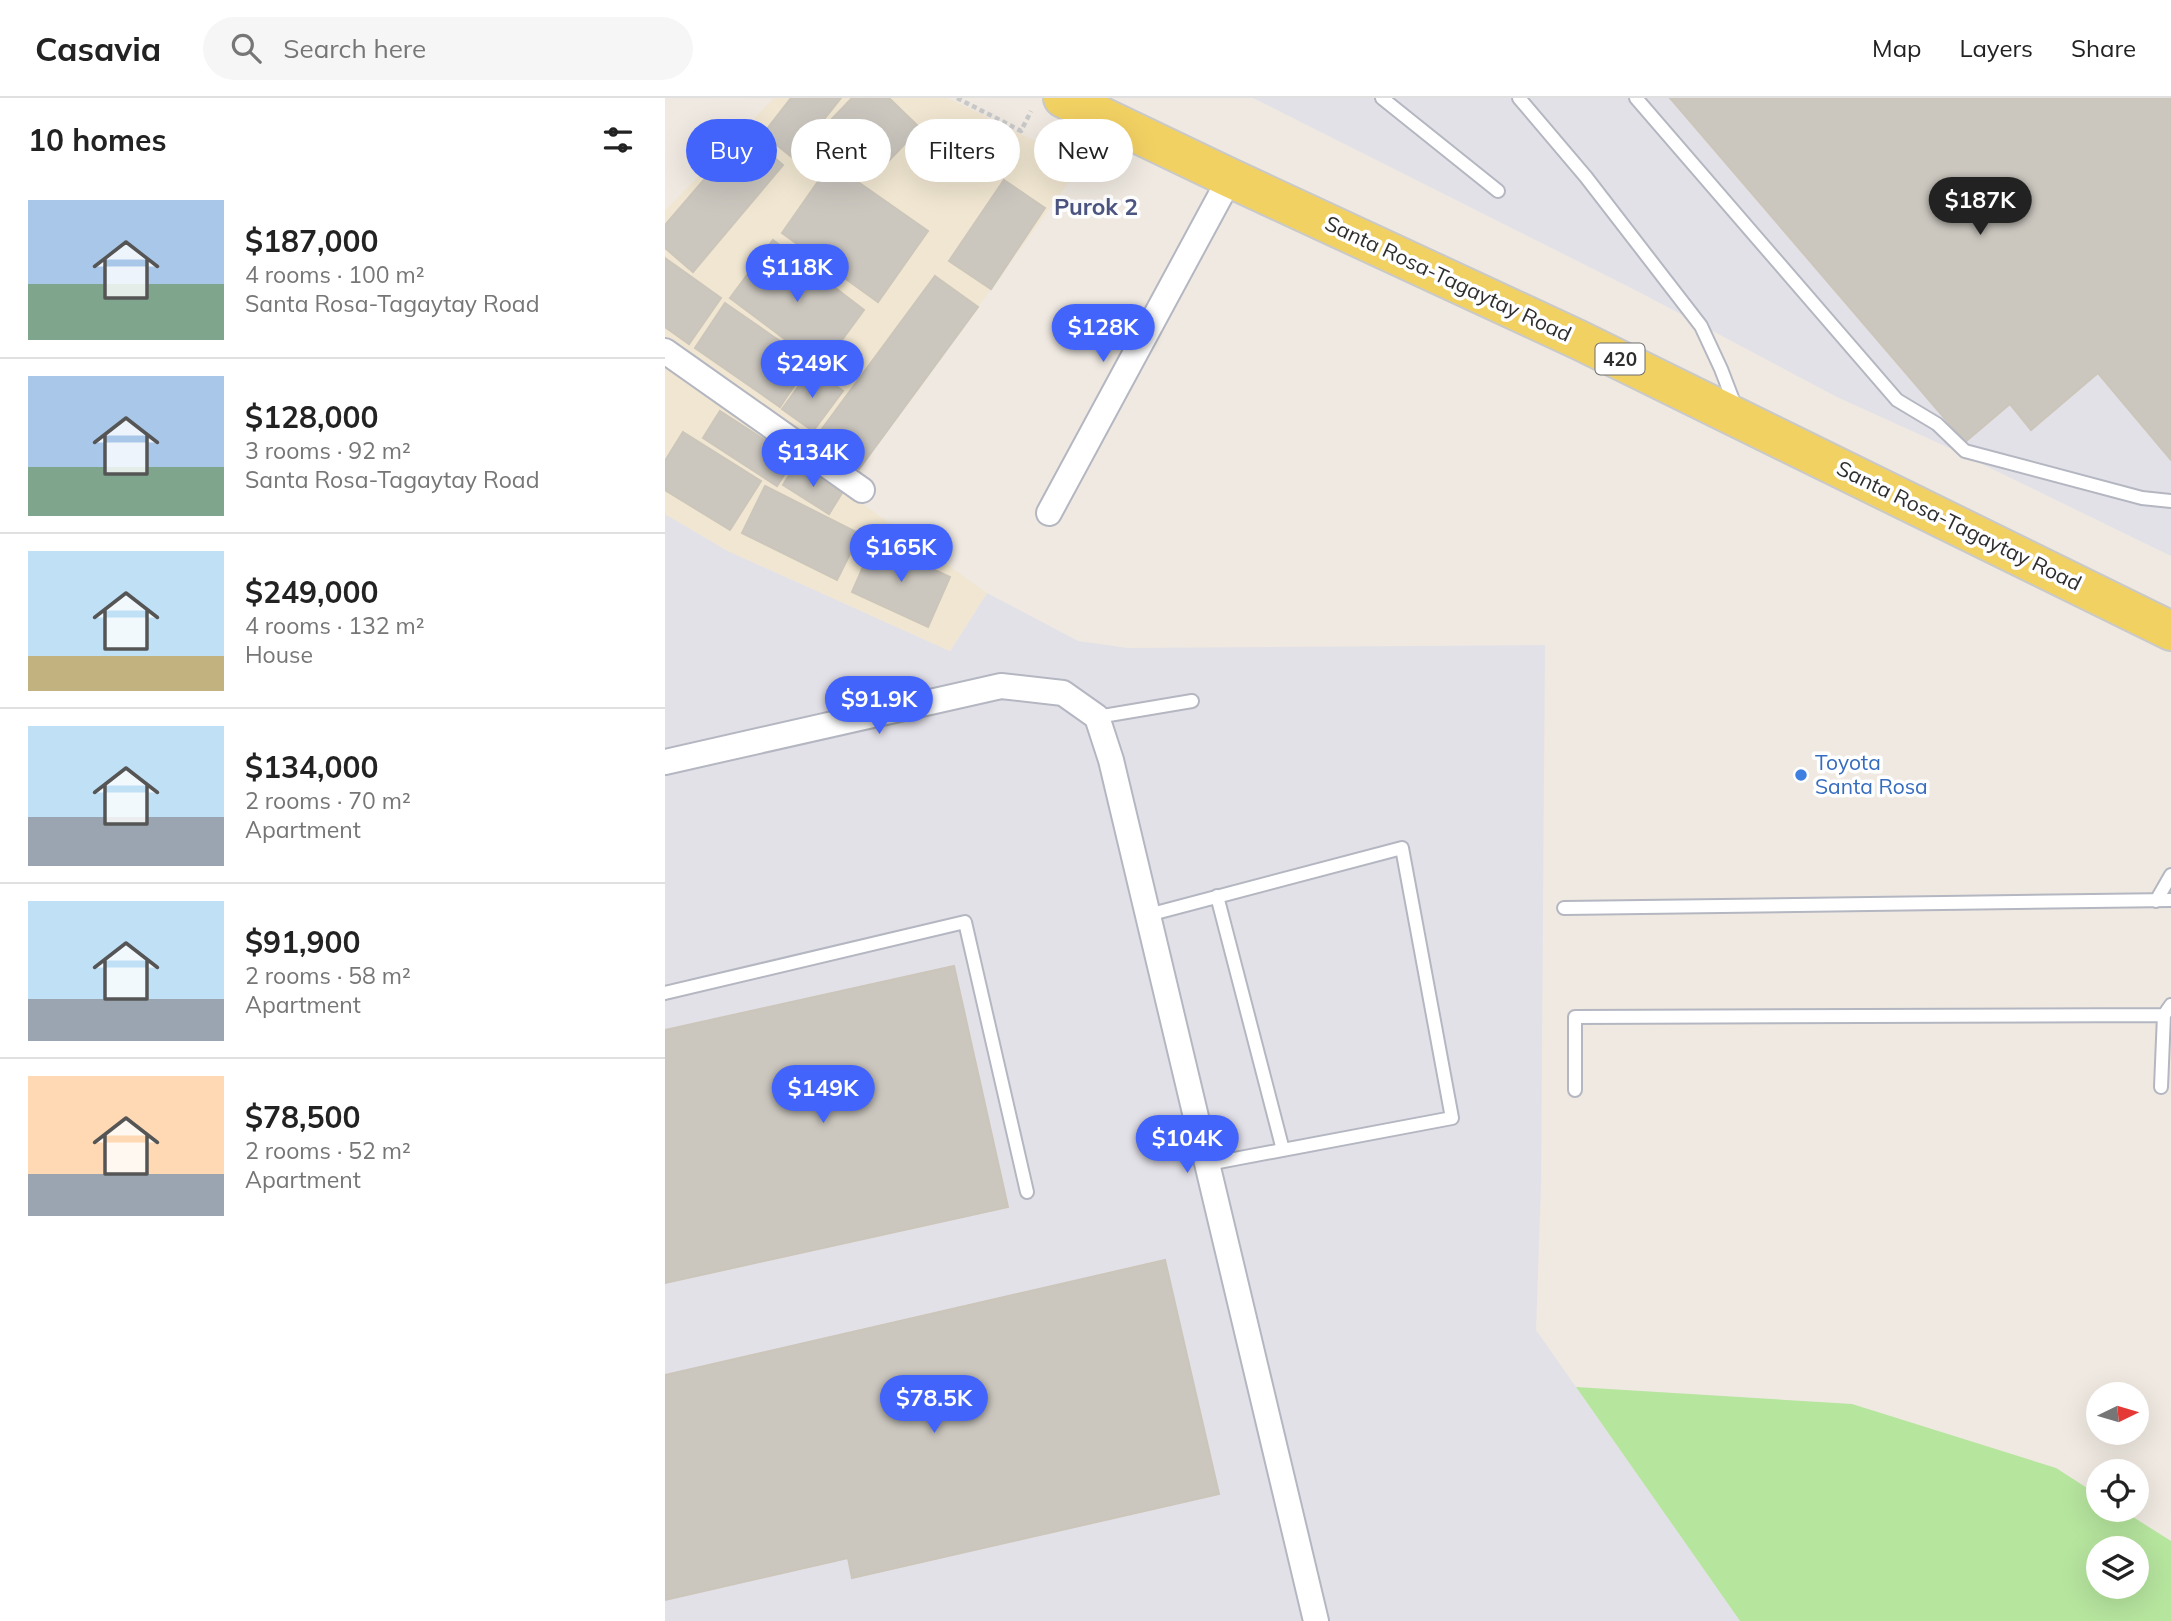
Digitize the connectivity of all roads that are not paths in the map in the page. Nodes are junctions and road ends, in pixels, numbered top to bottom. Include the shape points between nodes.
1 (1063, 98) edge
2 (1382, 98) edge
3 (1519, 98) edge
4 (1636, 98) edge
5 (1230, 178) junction
6 (1498, 191) dead end
7 (665, 351) edge
8 (1739, 417) junction
9 (862, 490) dead end
10 (2171, 501) edge
11 (1049, 513) dead end
12 (2171, 631) edge
13 (1192, 701) dead end
14 (1097, 717) junction
15 (665, 761) edge
16 (2171, 875) edge
17 (1217, 897) junction
18 (2156, 901) junction
19 (2171, 901) edge
20 (1564, 908) dead end
21 (1148, 915) junction
22 (665, 993) edge
23 (2168, 1010) edge
24 (2161, 1087) dead end
25 (1575, 1090) dead end
26 (1283, 1150) junction
27 (1208, 1164) junction
28 (1027, 1192) dead end
29 (1316, 1621) edge

1 - 5 main road, Santa Rosa-Tagaytay Road / 420
2 - 6 lane
3 - 8 lane via 1701,326
4 - 10 lane via 1897,400 1937,424 1965,451 2141,498
5 - 8 main road, Santa Rosa-Tagaytay Road / 420
5 - 11 street
7 - 9 street
8 - 12 main road, Santa Rosa-Tagaytay Road / 420
13 - 14 lane
14 - 15 street via 1063,693 1001,685
14 - 21 street
16 - 18 lane
17 - 21 lane
17 - 26 lane
17 - 26 lane via 1402,848 1452,1118
18 - 19 lane
18 - 20 lane
21 - 27 street
22 - 28 lane via 965,922
23 - 24 lane
23 - 25 lane via 1575,1017
26 - 27 lane
27 - 29 street

